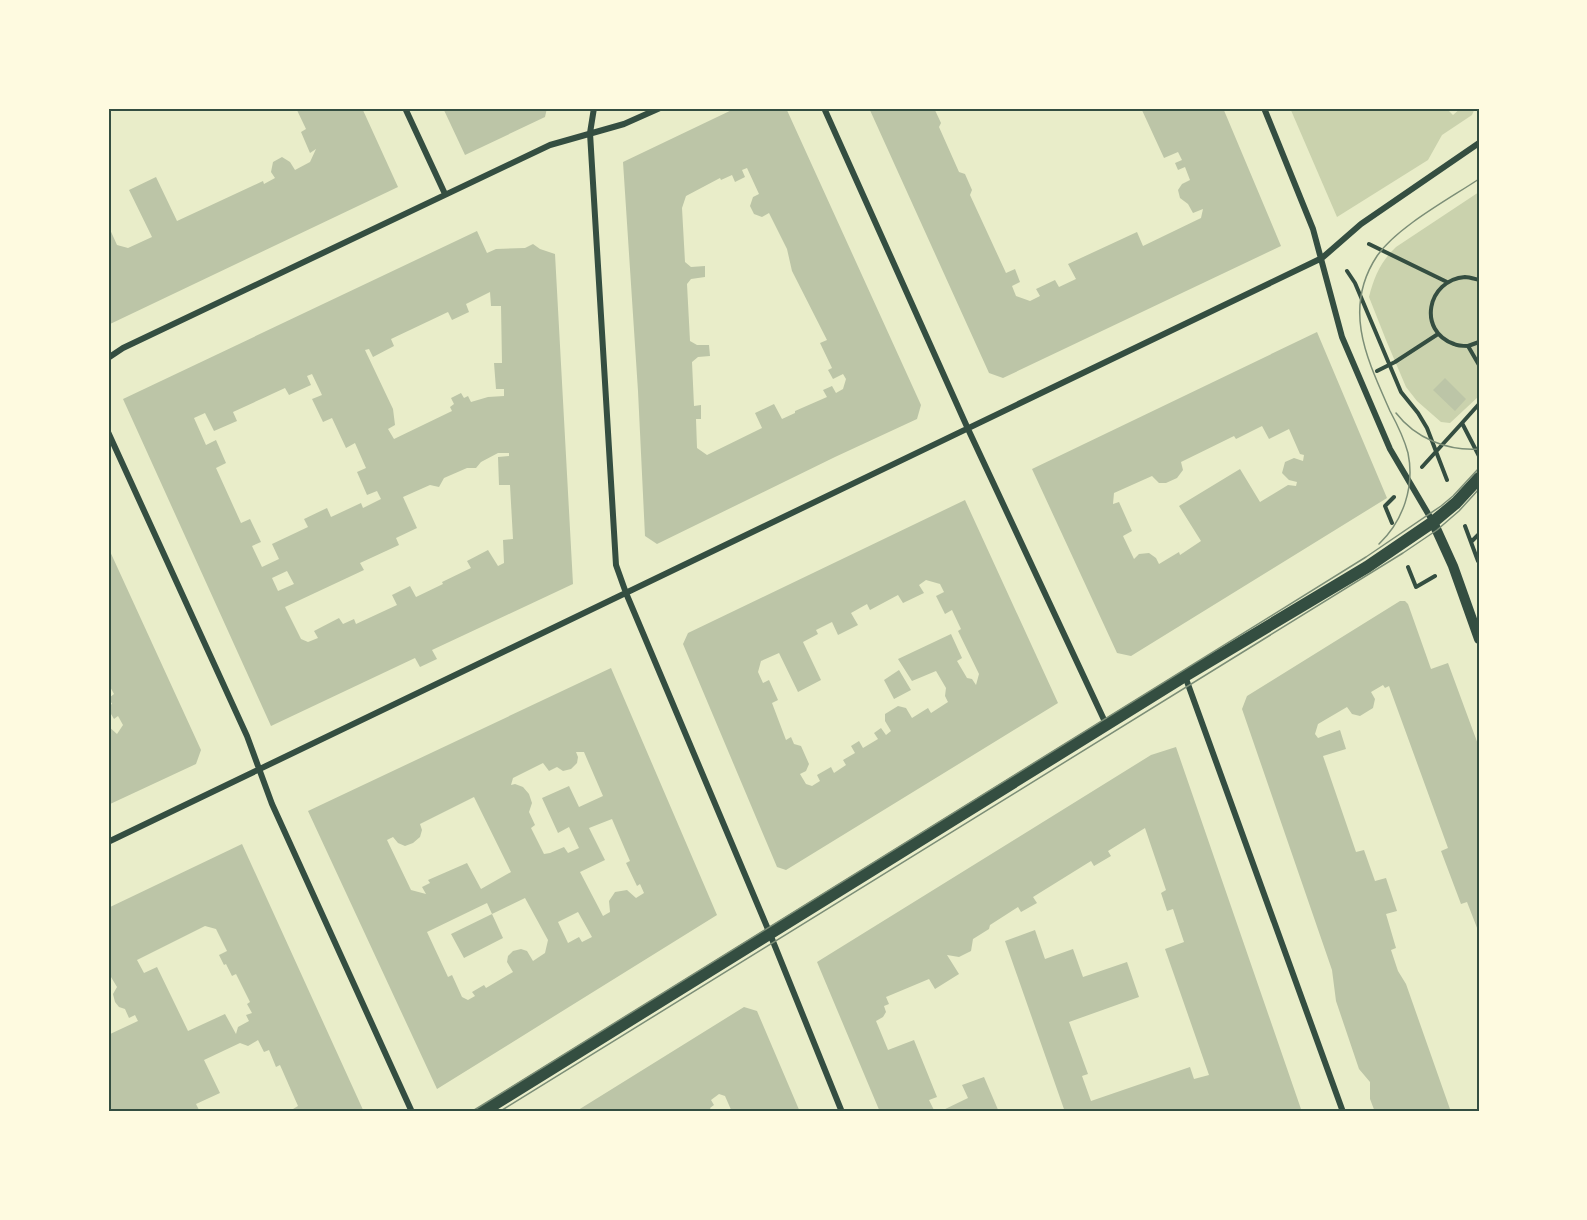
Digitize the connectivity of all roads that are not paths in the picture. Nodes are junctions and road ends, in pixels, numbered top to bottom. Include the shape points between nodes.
1 (405, 108) edge
2 (594, 108) edge
3 (660, 108) edge
4 (824, 108) edge
5 (1264, 108) edge
6 (590, 133) junction
7 (1479, 143) edge
8 (446, 194) junction
9 (1322, 258) junction
10 (108, 358) edge
11 (968, 429) junction
12 (108, 432) edge
13 (1479, 478) edge
14 (1433, 522) junction
15 (626, 593) junction
16 (1479, 639) edge
17 (1185, 676) junction
18 (1106, 725) junction
19 (259, 770) junction
20 (108, 842) edge
21 (770, 934) junction
22 (412, 1112) edge
23 (482, 1112) edge
24 (842, 1112) edge
25 (1343, 1112) edge

1 - 8 street
2 - 6 street
3 - 6 street
4 - 11 street
5 - 9 street
6 - 8 street via 550,145
6 - 15 street via 616,565
7 - 9 street via 1362,224
8 - 10 street
9 - 11 street
9 - 14 street via 1342,337 1360,380 1393,456
11 - 15 street
11 - 18 street
12 - 19 street
13 - 14 main road
14 - 16 street
14 - 17 main road
15 - 19 street
15 - 21 street
17 - 18 main road
17 - 25 street
18 - 21 main road
19 - 20 street
19 - 22 street
21 - 23 main road
21 - 24 street

